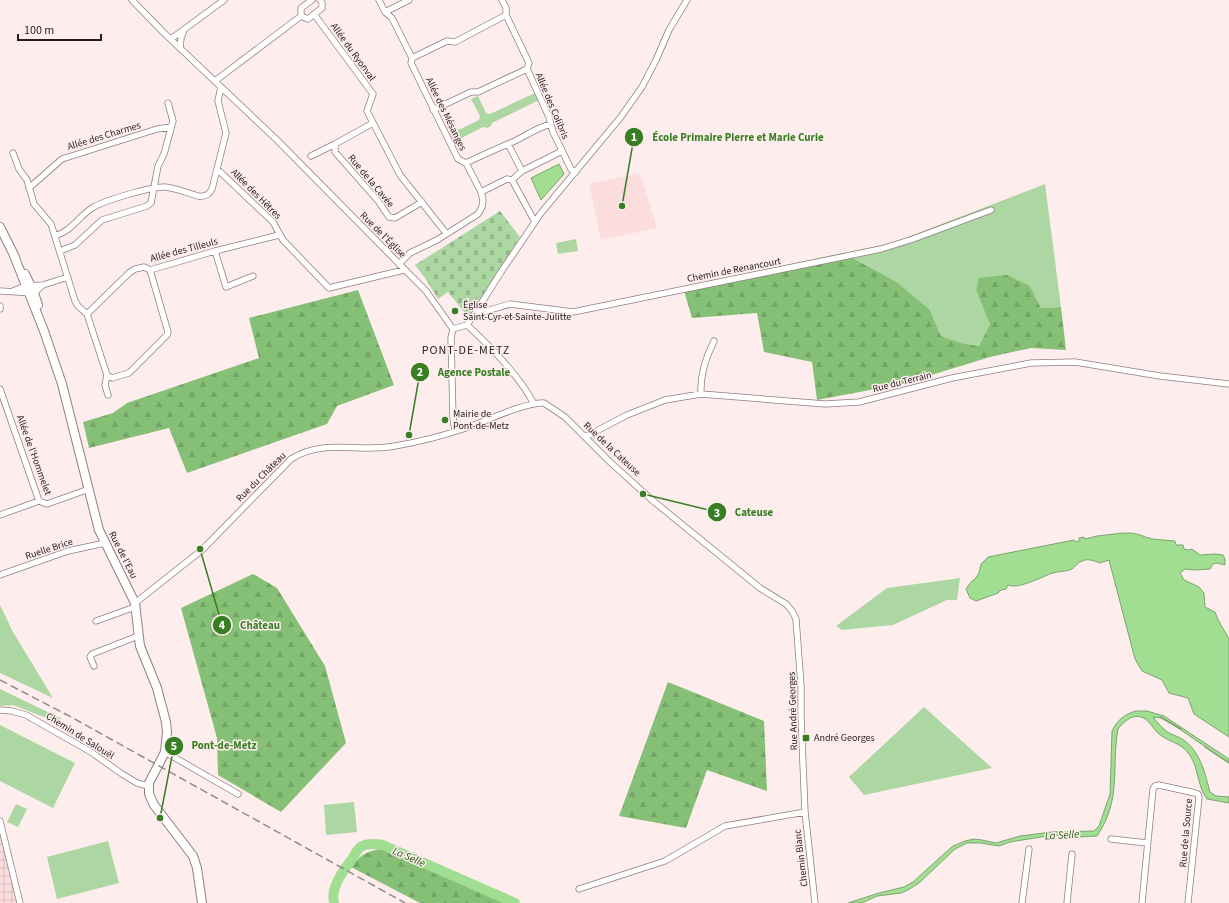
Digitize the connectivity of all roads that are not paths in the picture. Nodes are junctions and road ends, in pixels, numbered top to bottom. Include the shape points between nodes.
1 (132, 0) edge
2 (224, 0) edge
3 (312, 0) edge
4 (320, 0) edge
5 (379, 0) edge
6 (409, 0) edge
7 (502, 0) edge
8 (686, 0) edge
9 (385, 12) junction
10 (314, 14) junction
11 (506, 15) junction
12 (301, 16) junction
13 (185, 28) junction
14 (171, 39) junction
15 (180, 48) junction
16 (412, 58) junction
17 (527, 69) junction
18 (215, 81) junction
19 (221, 87) junction
20 (168, 103) dead end
21 (433, 110) junction
22 (373, 123) junction
23 (551, 124) junction
24 (171, 127) junction
25 (335, 144) junction
26 (508, 144) junction
27 (562, 151) junction
28 (13, 153) dead end
29 (312, 156) dead end
30 (466, 163) junction
31 (217, 169) junction
32 (522, 171) junction
33 (575, 173) junction
34 (512, 180) junction
35 (29, 188) junction
36 (154, 188) junction
37 (481, 192) junction
38 (422, 202) junction
39 (991, 210) dead end
40 (535, 222) junction
41 (0, 227) edge
42 (446, 233) junction
43 (279, 235) junction
44 (55, 236) junction
45 (60, 251) junction
46 (215, 251) junction
47 (399, 264) junction
48 (150, 270) junction
49 (404, 270) junction
50 (253, 276) dead end
51 (68, 277) junction
52 (30, 289) junction
53 (0, 291) edge
54 (476, 312) junction
55 (87, 314) junction
56 (467, 326) junction
57 (453, 329) junction
58 (714, 341) dead end
59 (107, 375) junction
60 (1229, 384) edge
61 (0, 389) edge
62 (701, 394) junction
63 (108, 395) dead end
64 (534, 404) junction
65 (455, 431) junction
66 (585, 437) junction
67 (89, 489) junction
68 (40, 501) junction
69 (0, 515) edge
70 (105, 543) junction
71 (0, 575) edge
72 (135, 605) junction
73 (792, 611) joint
74 (96, 621) dead end
75 (138, 636) junction
76 (94, 666) dead end
77 (0, 710) edge
78 (165, 752) junction
79 (148, 786) junction
80 (238, 794) dead end
81 (805, 812) junction
82 (0, 821) edge
83 (1111, 839) dead end
84 (1147, 842) junction
85 (1029, 849) dead end
86 (1072, 854) dead end
87 (579, 889) dead end
88 (20, 903) edge
89 (202, 903) edge
90 (815, 903) edge
91 (1022, 903) edge
92 (1067, 903) edge
93 (1142, 903) edge
94 (1188, 903) edge

1 - 14 street, Rue de l'Église
2 - 13 street
3 - 12 street via 301,8
4 - 10 street via 322,8
5 - 9 street, Allée des Mésanges
6 - 9 street
7 - 11 street, Allée des Colibris
8 - 33 street via 642,87
9 - 16 street, Allée des Mésanges via 392,18
10 - 12 street via 308,19
10 - 22 street, Allée du Ryonval via 373,94 367,111
11 - 16 street via 455,42 447,41
11 - 17 street, Allée des Colibris via 529,63
12 - 18 street
13 - 14 street
13 - 15 street
14 - 15 street, Rue de l'Église
15 - 18 street, Rue de l'Église
16 - 21 street, Allée des Mésanges via 411,63
17 - 21 street
17 - 23 street, Allée des Colibris
18 - 19 street, Rue de l'Église
19 - 31 street via 218,101 226,133
19 - 47 street, Rue de l'Église
20 - 24 street via 173,118
21 - 30 street, Allée des Mésanges via 458,159
22 - 25 street
22 - 38 street via 400,175
23 - 26 street
23 - 27 street, Allée des Colibris
24 - 35 street, Allée des Charmes via 62,159
24 - 36 street via 158,166
25 - 29 street
25 - 38 street, Rue de la Cavée via 335,152 389,217 395,218
26 - 30 street
26 - 32 street
27 - 32 street
27 - 33 street, Allée des Colibris
28 - 35 street
30 - 37 street, Allée des Mésanges
31 - 36 street via 212,189 204,196 168,187
31 - 43 street, Allée des Hêtres via 273,222 278,228
32 - 34 street
33 - 40 street
34 - 37 street via 507,179
34 - 40 street
35 - 44 street via 34,204 49,221
36 - 44 street via 96,206 70,229
36 - 45 street via 149,204 102,220 75,244
37 - 42 street via 483,200 478,214
38 - 42 street
39 - 54 street, Chemin de Renancourt via 881,249 573,312 510,304
40 - 54 street
41 - 52 street, Rue de l'Eau
42 - 47 street via 410,253
43 - 46 street, Allée des Tilleuls
43 - 49 street, Allée des Hêtres via 329,288
44 - 45 street
45 - 51 street
46 - 48 street, Allée des Tilleuls
46 - 50 street via 226,287
47 - 49 street, Rue de l'Église
48 - 55 street, Allée des Tilleuls via 144,267 132,271
48 - 59 street via 167,335 129,373 112,378
49 - 57 street, Rue de l'Église via 426,291
51 - 52 street
51 - 55 street via 76,304
52 - 53 street
52 - 67 street, Rue de l'Eau via 66,397
54 - 56 street
55 - 59 street
56 - 57 street
56 - 64 street via 512,373
57 - 65 street via 451,338
58 - 62 street via 704,367
59 - 63 street via 105,385
60 - 62 street, Rue du Terrain via 1075,362 1031,363 952,378 859,402 825,404
61 - 68 street, Allée de l'Hommelet
62 - 66 street, Rue du Terrain via 665,400 627,415
64 - 65 street, Rue du Château
64 - 66 street, Rue de la Cateuse via 544,403 550,406
65 - 72 street, Rue du Château via 395,446 367,449 345,446 297,454 202,550
66 - 73 street, Rue de la Cateuse via 657,504
67 - 68 street, Allée de l'Hommelet via 47,504
67 - 70 street, Rue de l'Eau
68 - 69 street
70 - 71 street, Ruelle Brice via 68,551
70 - 72 street, Rue de l'Eau
72 - 74 street, Rue du Château
72 - 75 street, Rue de l'Eau
73 - 81 street, Rue André Georges via 796,618 799,639
75 - 76 street via 92,654 90,657
75 - 78 street, Rue de l'Eau via 166,722
77 - 79 street, Chemin de Salouël via 26,715 91,752 137,783
78 - 79 street, Rue de l'Eau
78 - 80 street
79 - 89 street via 154,805 194,858
81 - 87 street via 724,826 665,861
81 - 90 street, Chemin Blanc
82 - 88 street
83 - 84 street
84 - 93 street, Rue de la Source
84 - 94 street, Rue de la Source via 1155,786 1198,794
85 - 91 street
86 - 92 street

